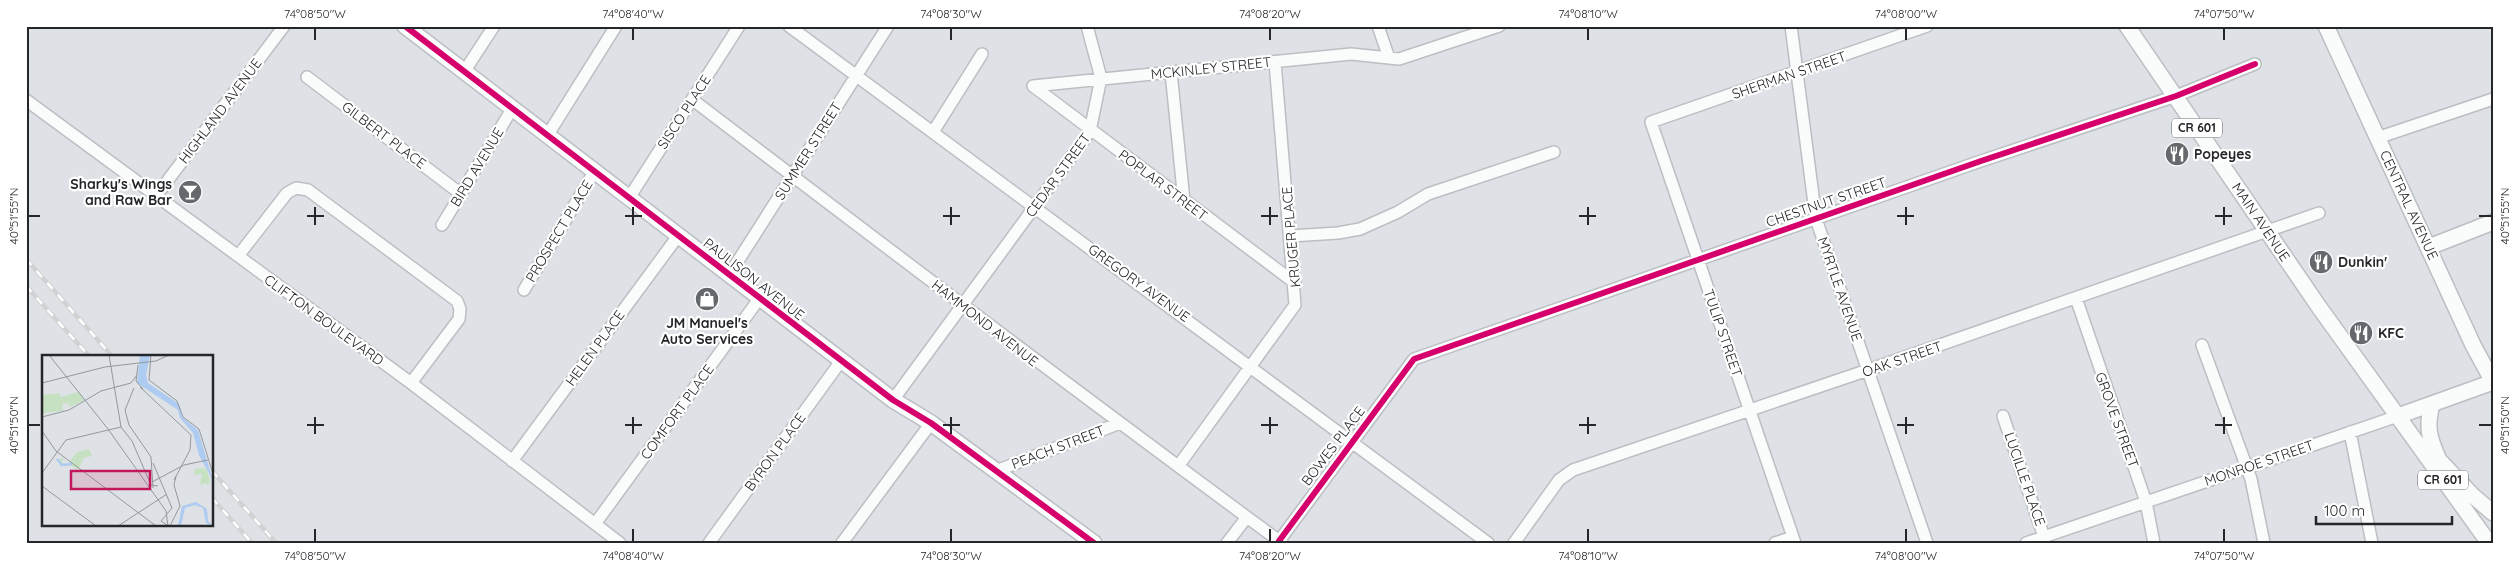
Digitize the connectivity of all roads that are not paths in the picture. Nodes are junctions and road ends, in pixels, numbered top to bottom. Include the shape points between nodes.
1 (284, 26) edge
2 (405, 26) edge
3 (494, 26) edge
4 (616, 26) edge
5 (739, 26) edge
6 (789, 26) edge
7 (888, 26) edge
8 (1087, 26) edge
9 (1378, 26) edge
10 (1499, 26) edge
11 (1791, 26) edge
12 (1927, 26) edge
13 (2127, 26) edge
14 (2326, 26) edge
15 (982, 54) dead end
16 (1389, 58) junction
17 (1275, 62) junction
18 (2255, 64) dead end
19 (464, 72) junction
20 (1171, 72) junction
21 (1797, 73) junction
22 (856, 76) junction
23 (307, 77) dead end
24 (1101, 78) junction
25 (1033, 86) joint
26 (2176, 96) junction
27 (2493, 99) edge
28 (26, 100) edge
29 (693, 100) junction
30 (512, 109) junction
31 (1651, 122) joint
32 (1090, 131) junction
33 (933, 132) junction
34 (547, 136) junction
35 (2377, 138) junction
36 (1554, 152) dead end
37 (594, 172) junction
38 (793, 176) junction
39 (460, 194) junction
40 (156, 196) junction
41 (629, 198) junction
42 (1184, 201) junction
43 (1035, 207) junction
44 (2319, 213) dead end
45 (1816, 219) junction
46 (2493, 222) edge
47 (442, 225) dead end
48 (2268, 231) junction
49 (678, 236) junction
50 (1290, 236) junction
51 (2428, 247) junction
52 (238, 256) junction
53 (1698, 259) junction
54 (729, 275) junction
55 (1295, 283) junction
56 (524, 290) dead end
57 (2076, 298) junction
58 (759, 299) junction
59 (962, 306) junction
60 (2202, 345) dead end
61 (840, 361) junction
62 (1252, 367) junction
63 (1408, 367) joint
64 (1868, 370) junction
65 (2493, 382) edge
66 (411, 383) junction
67 (893, 400) junction
68 (2432, 404) junction
69 (1749, 411) junction
70 (2002, 416) dead end
71 (2398, 416) junction
72 (931, 423) junction
73 (1120, 423) junction
74 (2350, 432) junction
75 (1353, 441) junction
76 (512, 460) junction
77 (2439, 460) junction
78 (1179, 465) junction
79 (2246, 468) junction
80 (996, 471) junction
81 (2146, 502) junction
82 (2493, 513) edge
83 (1247, 517) junction
84 (595, 524) junction
85 (1794, 540) edge
86 (2045, 540) edge
87 (1280, 542) edge
88 (620, 543) edge
89 (709, 543) edge
90 (842, 543) edge
91 (1094, 543) edge
92 (1227, 543) edge
93 (1488, 543) edge
94 (1514, 543) edge
95 (1775, 543) edge
96 (1927, 543) edge
97 (2026, 543) edge
98 (2154, 543) edge
99 (2264, 543) edge
100 (2372, 543) edge
101 (2489, 543) edge

1 - 40 street, HIGHLAND AVENUE
2 - 19 main road, PAULISON AVENUE
3 - 19 street
4 - 34 street
5 - 29 street, SISCO PLACE
6 - 22 street, GREGORY AVENUE
7 - 22 street, SUMMER STREET
8 - 24 street, CEDAR STREET
9 - 16 street
10 - 16 street, MCKINLEY STREET via 1399,59
11 - 21 street, MYRTLE AVENUE
12 - 21 street, SHERMAN STREET
13 - 26 main road, MAIN AVENUE / CR 601
14 - 35 main road, CENTRAL AVENUE
15 - 33 street
16 - 17 street, MCKINLEY STREET via 1351,54
17 - 20 street, MCKINLEY STREET
17 - 50 street, KRUGER PLACE
18 - 26 street, CHESTNUT STREET
19 - 30 main road, PAULISON AVENUE
20 - 24 street, MCKINLEY STREET
20 - 42 street
21 - 31 street, SHERMAN STREET
21 - 45 street, MYRTLE AVENUE
22 - 33 street, GREGORY AVENUE
22 - 38 street, SUMMER STREET
23 - 39 street, GILBERT PLACE
24 - 25 street, MCKINLEY STREET
24 - 32 street, CEDAR STREET
25 - 32 street, POPLAR STREET
26 - 45 street, CHESTNUT STREET
26 - 48 main road, MAIN AVENUE / CR 601
27 - 35 street
28 - 40 street, CLIFTON BOULEVARD
29 - 38 street, HAMMOND AVENUE
29 - 41 street, SISCO PLACE
30 - 34 main road, PAULISON AVENUE
30 - 39 street, BIRD AVENUE
31 - 53 street, TULIP STREET
32 - 42 street, POPLAR STREET
32 - 43 street, CEDAR STREET
33 - 43 street, GREGORY AVENUE
34 - 37 main road, PAULISON AVENUE
35 - 51 main road, CENTRAL AVENUE
36 - 50 street via 1428,194 1360,229
37 - 41 main road, PAULISON AVENUE
37 - 56 street, PROSPECT PLACE
38 - 54 street, SUMMER STREET
38 - 59 street, HAMMOND AVENUE
39 - 47 street, BIRD AVENUE
40 - 52 street, CLIFTON BOULEVARD
41 - 49 main road, PAULISON AVENUE
42 - 55 street, POPLAR STREET
43 - 59 street, CEDAR STREET
43 - 62 street, GREGORY AVENUE
44 - 48 street, OAK STREET
45 - 53 street, CHESTNUT STREET
45 - 64 street, MYRTLE AVENUE
46 - 51 main road
48 - 57 street, OAK STREET
48 - 71 main road, MAIN AVENUE / CR 601
49 - 54 main road, PAULISON AVENUE
49 - 76 street, HELEN PLACE
50 - 55 street, KRUGER PLACE
51 - 65 main road, CENTRAL AVENUE
52 - 66 street, CLIFTON BOULEVARD
52 - 66 street via 287,193 296,188 308,190 456,301 460,309 459,319
53 - 63 street, CHESTNUT STREET via 1414,359
53 - 69 street, TULIP STREET
54 - 58 main road, PAULISON AVENUE
55 - 62 street, KRUGER PLACE via 1292,313
57 - 64 street, OAK STREET
57 - 81 street, GROVE STREET
58 - 61 main road, PAULISON AVENUE
58 - 84 street, COMFORT PLACE
59 - 67 street, CEDAR STREET
59 - 73 street, HAMMOND AVENUE
60 - 79 street
61 - 67 main road, PAULISON AVENUE
61 - 89 street, BYRON PLACE
62 - 75 street, GREGORY AVENUE
62 - 78 street, KRUGER PLACE
63 - 75 street, BOWES PLACE
64 - 69 street, OAK STREET
64 - 96 street, MYRTLE AVENUE
65 - 68 main road, MONROE STREET
66 - 76 street, CLIFTON BOULEVARD
67 - 72 main road, PAULISON AVENUE
68 - 71 main road, MONROE STREET
68 - 77 main road via 2429,431
69 - 85 street, TULIP STREET
69 - 94 street, OAK STREET via 1565,474
70 - 86 street, LUCILLE PLACE
71 - 74 street, MONROE STREET
71 - 77 main road, MAIN AVENUE / CR 601
71 - 101 main road, MAIN AVENUE / CR 601
72 - 80 main road, PAULISON AVENUE
72 - 90 street
73 - 78 street, HAMMOND AVENUE
73 - 80 street, PEACH STREET
74 - 79 street, MONROE STREET
74 - 100 street
75 - 87 street, BOWES PLACE
75 - 93 street, GREGORY AVENUE
76 - 84 street, CLIFTON BOULEVARD
77 - 82 main road, MAIN AVENUE / CR 601
78 - 83 street, HAMMOND AVENUE
79 - 81 street, MONROE STREET
79 - 99 street
80 - 91 main road, PAULISON AVENUE
81 - 86 street, MONROE STREET
81 - 98 street, GROVE STREET
83 - 87 street, HAMMOND AVENUE
83 - 92 street
84 - 88 street, CLIFTON BOULEVARD
85 - 95 street
86 - 97 street, MONROE STREET

